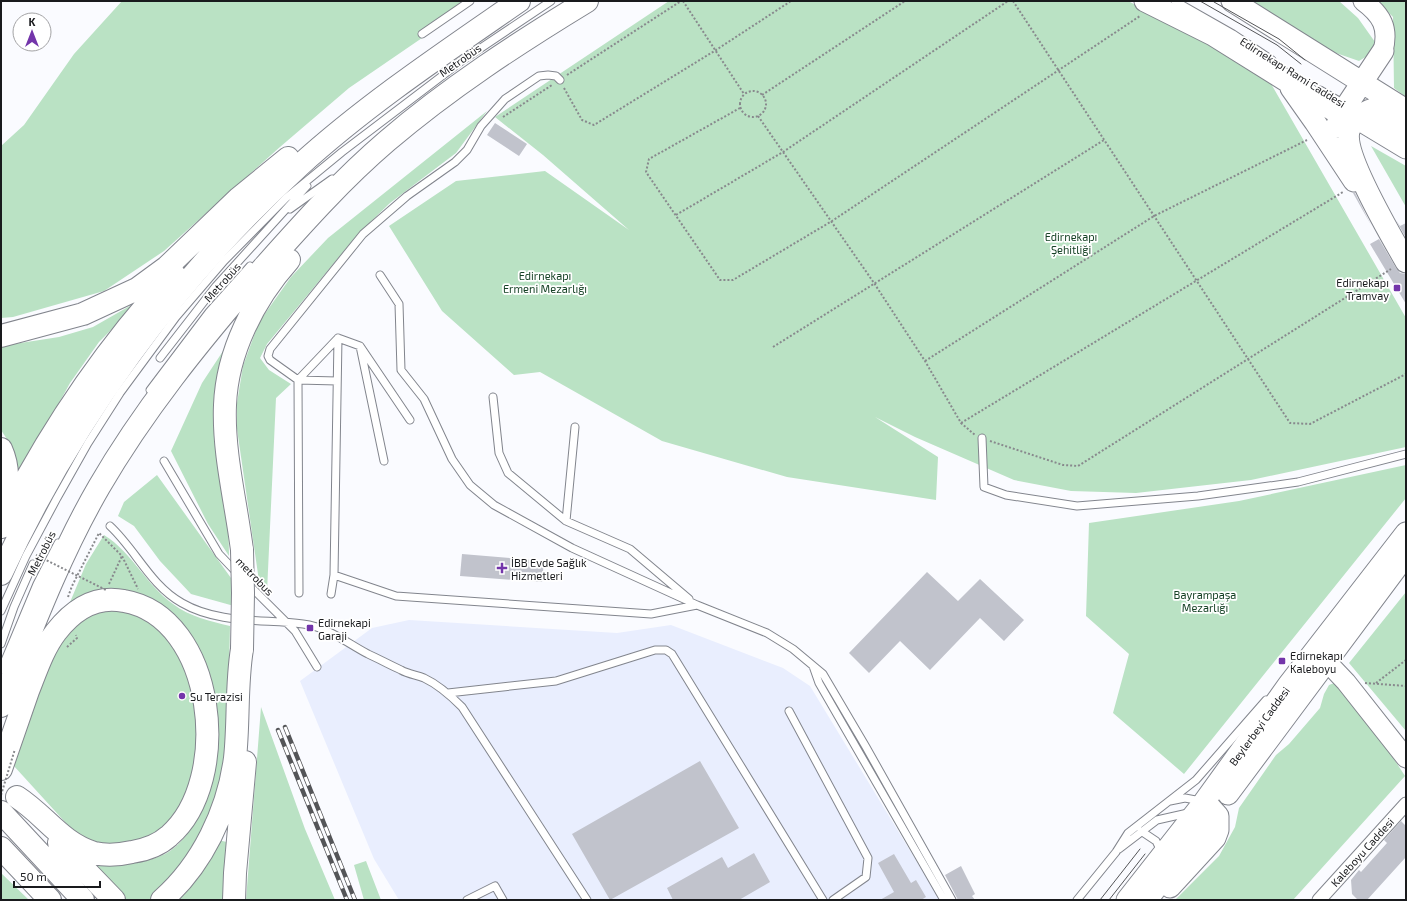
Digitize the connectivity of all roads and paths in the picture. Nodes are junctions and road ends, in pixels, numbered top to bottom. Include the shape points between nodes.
1 (470, 1) edge
2 (519, 1) edge
3 (551, 1) edge
4 (587, 1) edge
5 (682, 1) edge
6 (791, 1) edge
7 (905, 1) edge
8 (1008, 1) edge
9 (1013, 1) edge
10 (1175, 1) edge
11 (1232, 1) edge
12 (1363, 1) edge
13 (1145, 7) edge
14 (422, 34) dead end
15 (716, 50) junction
16 (1383, 51) junction
17 (1058, 69) junction
18 (1283, 73) junction
19 (1357, 79) junction
20 (560, 80) junction
21 (1315, 87) dead end
22 (438, 89) dead end
23 (744, 94) junction
24 (762, 95) junction
25 (386, 96) junction
26 (1384, 97) junction
27 (740, 108) junction
28 (1406, 110) edge
29 (1348, 113) junction
30 (403, 116) dead end
31 (758, 116) junction
32 (503, 117) dead end
33 (1406, 126) edge
34 (1322, 132) junction
35 (388, 140) junction
36 (1104, 140) junction
37 (1406, 148) edge
38 (1334, 151) junction
39 (783, 152) junction
40 (281, 164) junction
41 (319, 172) junction
42 (1362, 188) junction
43 (300, 212) dead end
44 (282, 214) junction
45 (676, 215) junction
46 (1154, 216) junction
47 (832, 221) junction
48 (1405, 261) edge
49 (253, 262) dead end
50 (380, 275) dead end
51 (1196, 280) junction
52 (874, 283) junction
53 (31, 329) junction
54 (1, 332) edge
55 (1, 336) edge
56 (338, 338) junction
57 (360, 346) junction
58 (773, 347) dead end
59 (160, 358) dead end
60 (1248, 359) junction
61 (925, 361) junction
62 (1406, 374) edge
63 (298, 380) junction
64 (337, 381) junction
65 (148, 394) dead end
66 (493, 397) dead end
67 (410, 420) dead end
68 (961, 423) junction
69 (575, 427) dead end
70 (982, 438) junction
71 (1, 449) edge
72 (1406, 454) edge
73 (164, 461) dead end
74 (384, 461) dead end
75 (1, 507) edge
76 (1406, 516) edge
77 (566, 521) junction
78 (110, 526) dead end
79 (1, 527) edge
80 (1406, 533) edge
81 (62, 535) dead end
82 (36, 555) dead end
83 (122, 556) junction
84 (1406, 556) edge
85 (33, 564) dead end
86 (1406, 568) edge
87 (1, 574) edge
88 (334, 574) junction
89 (1385, 586) junction
90 (299, 593) dead end
91 (142, 594) dead end
92 (331, 594) dead end
93 (697, 605) junction
94 (1, 611) edge
95 (69, 617) junction
96 (287, 623) junction
97 (1334, 625) junction
98 (77, 638) dead end
99 (1, 642) edge
100 (242, 649) junction
101 (1406, 660) edge
102 (1327, 662) junction
103 (812, 666) junction
104 (317, 667) dead end
105 (1, 670) edge
106 (1346, 682) junction
107 (1289, 684) junction
108 (1376, 684) junction
109 (1406, 686) edge
110 (448, 693) junction
111 (1, 706) edge
112 (788, 711) dead end
113 (12, 747) junction
114 (1406, 758) edge
115 (1, 769) edge
116 (1, 780) edge
117 (9, 796) edge
118 (1168, 801) junction
119 (1205, 808) junction
120 (1, 812) edge
121 (1403, 812) edge
122 (1141, 831) junction
123 (1, 848) edge
124 (1116, 852) junction
125 (1162, 853) junction
126 (1327, 898) edge
127 (50, 900) edge
128 (83, 900) edge
129 (114, 900) edge
130 (162, 900) edge
131 (234, 900) edge
132 (467, 900) edge
133 (503, 900) edge
134 (587, 900) edge
135 (823, 900) edge
136 (833, 900) edge
137 (944, 900) edge
138 (952, 900) edge
139 (1077, 900) edge
140 (1127, 900) edge
141 (1147, 900) edge
142 (1151, 900) edge

1 - 14 lane
2 - 25 highway
3 - 41 lane, Metrobüs via 463,60
4 - 35 highway via 495,59
5 - 15 path
5 - 20 path
6 - 15 path
7 - 24 path
8 - 39 path
9 - 17 path
10 - 18 lane, Edirnekapı Rami Caddesi via 1233,34
11 - 19 main road
12 - 16 street via 1372,8 1385,27 1386,40
13 - 17 path
13 - 18 main road via 1214,35
15 - 20 path via 594,125 582,120
15 - 23 path
16 - 19 main road
16 - 26 main road via 1380,79
17 - 36 path
17 - 47 path
18 - 29 main road
18 - 34 main road
19 - 26 main road
19 - 29 main road
20 - 32 path
20 - 63 lane via 556,76 540,76 505,99 481,126 467,150 455,162 407,196 363,234 270,349 270,360
21 - 29 lane, Edirnekapı Rami Caddesi
22 - 30 lane, Metrobüs
23 - 24 path via 754,91
23 - 27 path
24 - 31 path via 766,104
25 - 40 highway via 361,105 339,118
25 - 87 highway via 337,133 246,217 149,328 83,424 28,520
26 - 28 main road
27 - 31 path via 745,115
27 - 45 path via 649,159 646,172
29 - 33 main road via 1380,110
29 - 37 main road, Edirnekapı Rami Caddesi
29 - 38 main road via 1336,127
29 - 42 main road via 1349,141
31 - 39 path
34 - 38 main road
34 - 46 path
35 - 100 highway, bridge via 268,286 237,348 229,377 225,417 242,550
35 - 111 highway via 331,193 289,238 186,360 144,418 100,485 76,528
36 - 46 path
36 - 52 path
38 - 42 main road
39 - 45 path
39 - 47 path
40 - 53 highway via 239,198 167,267 137,289 83,314
40 - 79 highway via 180,267 104,357 47,443
41 - 44 lane
41 - 94 lane, Metrobüs via 286,198 224,261 141,361 56,498
42 - 48 main road
42 - 51 path
43 - 44 lane via 334,176 308,198
44 - 59 lane via 216,286
45 - 47 path via 720,280 733,280
46 - 51 path
46 - 61 path
47 - 52 path
48 - 60 path
49 - 65 lane, Metrobüs via 209,312
50 - 93 lane via 399,304 401,370 424,399 452,459 470,485 494,505 572,548
51 - 60 path
51 - 68 path
52 - 58 path
52 - 61 path
53 - 54 highway
53 - 55 highway
56 - 57 lane
56 - 63 lane
56 - 64 lane
57 - 67 lane
57 - 74 lane
60 - 62 path via 1290,423 1310,424
60 - 70 path via 1078,466 1063,465
61 - 68 path
63 - 64 lane
63 - 90 lane
64 - 88 lane
66 - 77 lane via 499,453 508,473
68 - 70 path
69 - 77 lane
70 - 72 lane via 984,487 1006,495 1077,506 1198,496 1298,482
71 - 75 highway via 8,480
73 - 96 lane, metrobus via 218,554
76 - 97 main road via 1343,600
77 - 93 lane via 630,549
78 - 96 lane via 126,542 150,576 182,603 223,617
80 - 97 main road, Beylerbeyi Caddesi
81 - 105 lane, Metrobüs via 37,584
82 - 83 path, bridge via 106,590
83 - 91 path via 134,585
83 - 95 path via 100,533 72,586 65,607
84 - 89 main road, Beylerbeyi Caddesi
85 - 99 lane
86 - 89 main road
88 - 92 lane
88 - 93 lane via 396,596 651,614
89 - 102 main road, Beylerbeyi Caddesi
93 - 103 lane via 767,633 793,649
95 - 98 path
95 - 113 highway via 45,650
95 - 117 highway via 82,606 119,600 142,605 169,624 192,660 205,697 206,739 201,783 181,824 169,837 144,850 119,854 96,853 72,844 27,803
96 - 104 lane, metrobus via 295,631
96 - 110 lane via 305,624 340,637 402,671 424,678
97 - 107 main road, Beylerbeyi Caddesi
100 - 130 highway via 238,671 235,758 225,800 200,855
100 - 131 highway via 246,755
101 - 108 path
102 - 106 street
102 - 119 main road, Beylerbeyi Caddesi
103 - 137 lane via 819,683
103 - 138 lane via 823,674
106 - 108 path
106 - 114 street
107 - 118 lane via 1264,702 1202,773
107 - 119 main road, Beylerbeyi Caddesi
108 - 109 path
110 - 134 lane via 462,707
110 - 135 lane via 556,681 654,650 666,650 672,654
112 - 136 lane via 868,858 866,877
113 - 115 highway
113 - 117 path, bridge
116 - 117 highway
117 - 129 highway
118 - 119 lane via 1185,798
118 - 124 lane via 1128,833
119 - 122 lane via 1157,820
119 - 125 main road, Beylerbeyi Caddesi
119 - 141 main road, Beylerbeyi Caddesi
119 - 142 main road via 1218,816 1215,838 1176,881 1156,899
120 - 128 highway
121 - 126 street, Kaleboyu Caddesi
122 - 124 lane
122 - 125 lane via 1156,841
123 - 127 highway
124 - 139 lane
125 - 140 main road, Beylerbeyi Caddesi
132 - 133 lane via 495,886

